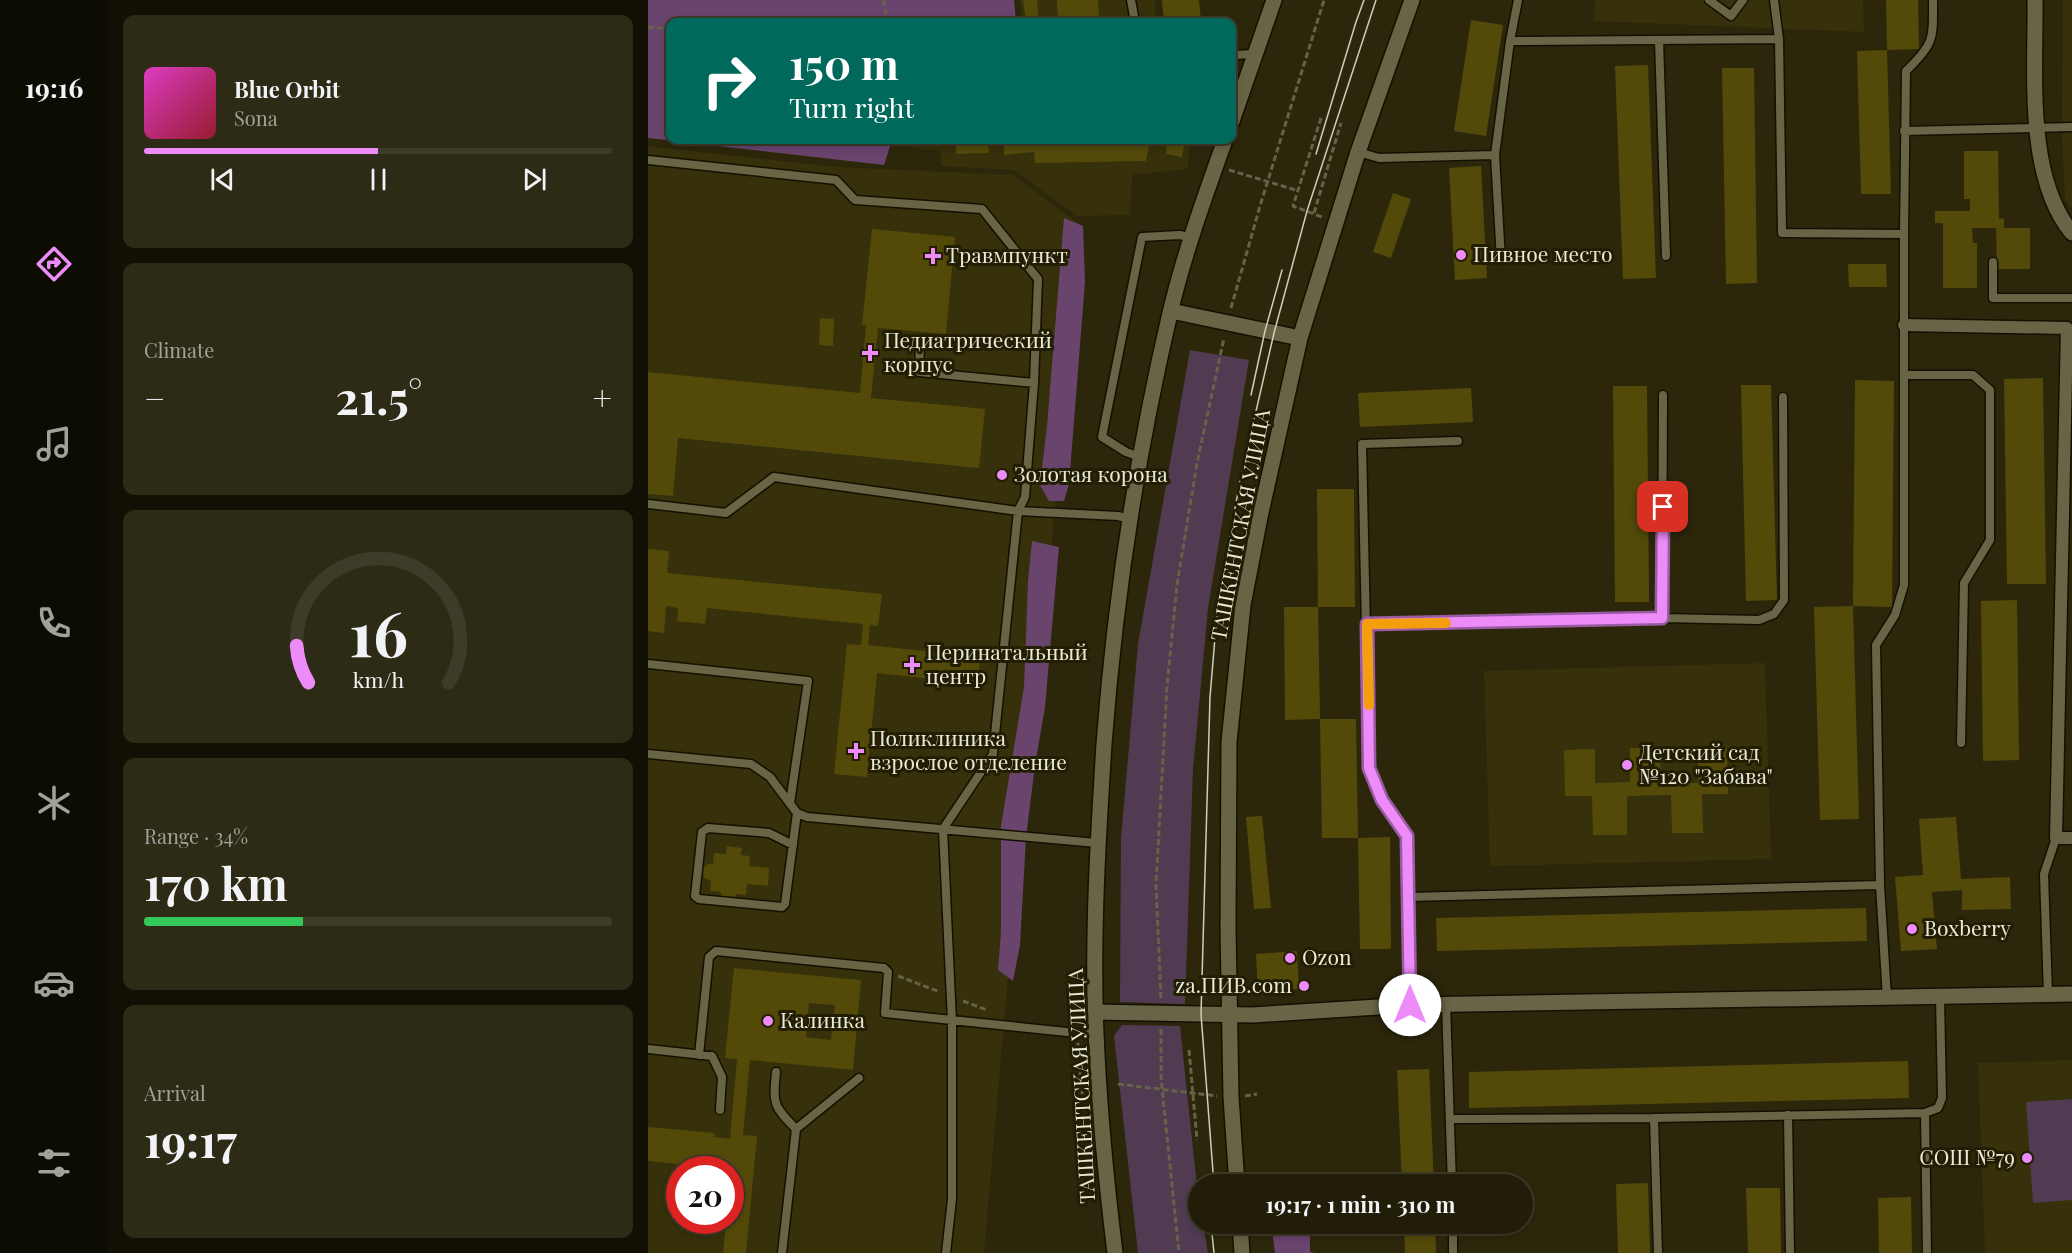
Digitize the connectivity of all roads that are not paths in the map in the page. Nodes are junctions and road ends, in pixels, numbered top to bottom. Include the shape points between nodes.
1 (1131, 0) edge
2 (1274, 0) edge
3 (1412, 0) edge
4 (1518, 0) edge
5 (1709, 0) edge
6 (1743, 0) edge
7 (1774, 0) edge
8 (1933, 0) edge
9 (2035, 0) edge
10 (1134, 18) edge
11 (1779, 39) junction
12 (1659, 40) junction
13 (1510, 41) junction
14 (1255, 54) junction
15 (1236, 56) edge
16 (1236, 109) edge
17 (2072, 127) edge
18 (2036, 128) junction
19 (1904, 131) junction
20 (1223, 144) edge
21 (1358, 152) junction
22 (1496, 155) junction
23 (648, 160) edge
24 (2072, 233) edge
25 (1904, 234) junction
26 (1192, 238) junction
27 (1666, 256) dead end
28 (1501, 260) dead end
29 (1993, 262) dead end
30 (2072, 298) edge
31 (1171, 311) junction
32 (1904, 325) junction
33 (1300, 338) junction
34 (920, 344) dead end
35 (2070, 367) edge
36 (1904, 375) junction
37 (1034, 383) junction
38 (1663, 395) dead end
39 (1784, 397) dead end
40 (1458, 441) dead end
41 (1140, 457) junction
42 (648, 504) edge
43 (1018, 511) junction
44 (1130, 519) junction
45 (1662, 618) junction
46 (1367, 624) junction
47 (648, 664) edge
48 (1961, 742) dead end
49 (648, 754) edge
50 (790, 803) junction
51 (797, 813) junction
52 (943, 829) junction
53 (2056, 838) junction
54 (2072, 838) edge
55 (1097, 843) junction
56 (793, 845) junction
57 (1880, 885) junction
58 (1409, 897) junction
59 (2048, 994) junction
60 (2072, 994) edge
61 (1940, 997) junction
62 (1887, 998) junction
63 (1446, 1004) junction
64 (1410, 1005) junction
65 (1095, 1012) junction
66 (1229, 1015) junction
67 (952, 1021) junction
68 (1096, 1035) junction
69 (648, 1049) edge
70 (699, 1055) junction
71 (776, 1072) dead end
72 (859, 1078) dead end
73 (720, 1110) dead end
74 (1925, 1113) junction
75 (1788, 1115) junction
76 (1654, 1118) junction
77 (1451, 1119) junction
78 (796, 1129) junction
79 (1236, 1174) edge
80 (1452, 1174) edge
81 (1241, 1234) edge
82 (1453, 1234) edge
83 (782, 1253) edge
84 (946, 1253) edge
85 (1115, 1253) edge
86 (1242, 1253) edge
87 (1453, 1253) edge
88 (1658, 1253) edge
89 (1790, 1253) edge
90 (1927, 1253) edge

1 - 10 lane
2 - 14 main road
3 - 21 main road, ТАШКЕНТСКАЯ УЛИЦА
4 - 13 lane
5 - 6 lane via 1731,16
7 - 11 lane
8 - 19 lane via 1933,33 1925,52 1906,71
9 - 18 main road
11 - 12 lane
11 - 25 lane via 1782,233
12 - 13 lane
12 - 27 lane
13 - 22 lane
14 - 15 lane
14 - 16 main road
17 - 18 lane
18 - 19 lane
18 - 24 main road via 2040,164 2049,191
19 - 25 lane
20 - 26 main road, ТАШКЕНТСКАЯ УЛИЦА
21 - 22 lane via 1378,158
21 - 33 main road, ТАШКЕНТСКАЯ УЛИЦА
22 - 28 lane
23 - 37 lane via 836,180 855,200 982,209 1038,279
25 - 32 lane
26 - 31 main road, ТАШКЕНТСКАЯ УЛИЦА
26 - 41 lane via 1142,237 1102,436
29 - 30 lane via 1994,298
31 - 33 main road
31 - 41 main road, ТАШКЕНТСКАЯ УЛИЦА
32 - 35 street via 2067,328
32 - 36 lane
33 - 66 main road, ТАШКЕНТСКАЯ УЛИЦА via 1243,605 1229,742
34 - 37 lane via 919,372
35 - 53 street
36 - 48 lane via 1973,375 1990,390 1990,540 1964,583
36 - 57 lane via 1904,585 1895,615 1876,645
37 - 43 lane via 1026,497
38 - 45 lane
39 - 45 lane via 1784,600 1774,614 1759,620
40 - 46 lane via 1362,444
41 - 44 main road, ТАШКЕНТСКАЯ УЛИЦА
42 - 43 lane via 726,513 774,477
43 - 44 lane
43 - 52 lane via 993,754
44 - 55 main road, ТАШКЕНТСКАЯ УЛИЦА via 1110,666
45 - 46 lane
46 - 58 lane via 1369,768 1382,800 1407,836
47 - 50 lane via 808,681
49 - 50 lane via 751,764 770,777
50 - 51 lane
51 - 52 lane via 825,820
51 - 56 lane
52 - 55 lane
52 - 67 lane
53 - 54 street
53 - 59 lane via 2044,874
55 - 65 main road, ТАШКЕНТСКАЯ УЛИЦА
56 - 56 lane via 782,907 695,896 702,832 708,828 769,833
57 - 58 lane
57 - 62 lane
58 - 64 lane
59 - 60 main road
59 - 61 main road
61 - 62 main road
61 - 74 lane via 1942,1098 1938,1108
62 - 63 main road
63 - 64 main road
63 - 77 lane
64 - 66 main road
65 - 66 main road
65 - 68 main road, ТАШКЕНТСКАЯ УЛИЦА
66 - 79 main road, ТАШКЕНТСКАЯ УЛИЦА
67 - 68 lane
67 - 70 lane via 885,1013 888,972 884,968 716,951 709,957
67 - 84 lane via 952,1199
68 - 85 main road, ТАШКЕНТСКАЯ УЛИЦА
69 - 70 lane
70 - 73 lane via 712,1056 722,1077
71 - 78 lane via 773,1101
72 - 78 lane
74 - 75 lane
74 - 90 lane
75 - 76 lane
75 - 89 lane
76 - 77 lane
76 - 88 lane
77 - 80 lane
78 - 83 lane
81 - 86 main road
82 - 87 lane

